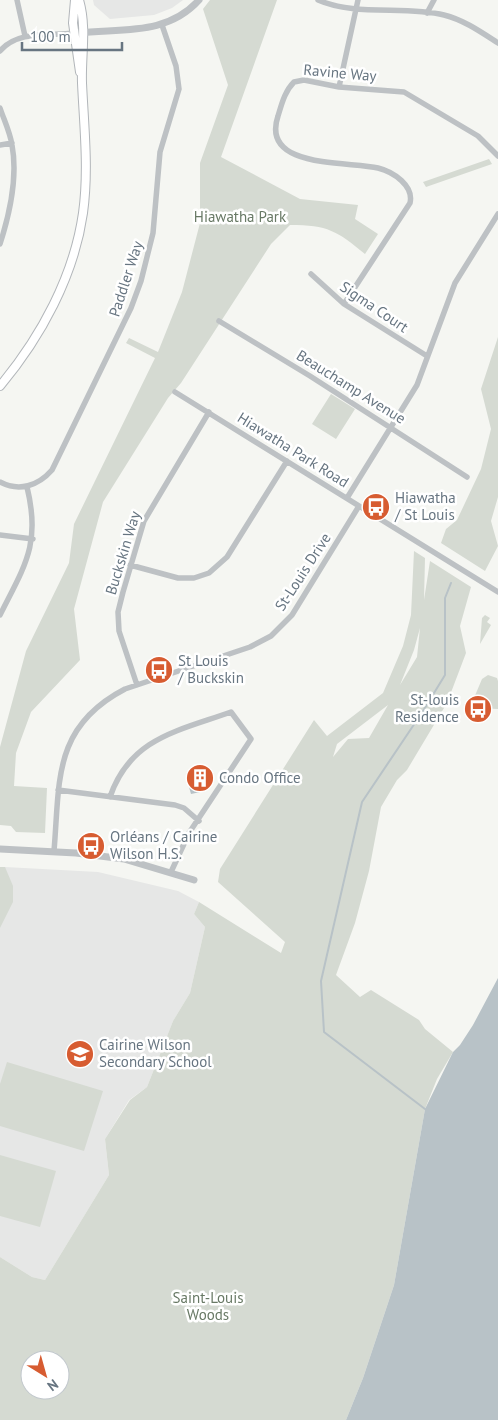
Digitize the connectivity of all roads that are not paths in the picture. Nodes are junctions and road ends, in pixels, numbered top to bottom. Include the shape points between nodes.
1 (17, 0) edge
2 (75, 0) edge
3 (79, 0) edge
4 (199, 0) edge
5 (318, 0) edge
6 (358, 0) edge
7 (434, 0) edge
8 (356, 8) junction
9 (428, 13) junction
10 (162, 25) junction
11 (83, 32) junction
12 (74, 33) junction
13 (25, 36) junction
14 (498, 43) edge
15 (0, 51) edge
16 (82, 79) junction
17 (339, 87) junction
18 (0, 108) edge
19 (12, 143) junction
20 (0, 145) edge
21 (498, 155) edge
22 (498, 214) edge
23 (0, 244) edge
24 (310, 274) dead end
25 (344, 304) junction
26 (219, 321) dead end
27 (427, 356) junction
28 (0, 386) edge
29 (176, 392) dead end
30 (209, 412) junction
31 (391, 428) junction
32 (287, 461) junction
33 (468, 477) dead end
34 (0, 482) edge
35 (27, 487) junction
36 (347, 498) junction
37 (359, 506) junction
38 (0, 535) edge
39 (33, 539) junction
40 (130, 565) junction
41 (498, 592) edge
42 (0, 615) edge
43 (137, 685) junction
44 (58, 790) junction
45 (110, 797) junction
46 (199, 821) junction
47 (0, 849) edge
48 (54, 851) junction
49 (171, 872) junction
50 (194, 880) dead end

1 - 13 street
2 - 12 main road
3 - 11 main road
4 - 10 street via 185,13
5 - 8 street
6 - 8 street
7 - 9 street
8 - 9 street
8 - 17 street
9 - 14 street via 459,20
10 - 11 street
10 - 35 street, Paddler Way via 176,66 179,89 160,152 153,233 141,281 119,337 55,465 40,481
11 - 12 street
11 - 16 main road
12 - 13 street
12 - 16 main road
13 - 15 street
16 - 28 main road via 83,214 48,318
17 - 21 street, Ravine Way via 404,92 478,136
17 - 25 street, Ravine Way via 304,80 294,82 286,94 274,128 278,142 299,155 326,164 385,171 407,186 412,197
18 - 19 street
19 - 20 street
19 - 23 street via 13,186
22 - 27 street via 456,279
24 - 25 street, Sigma Court
25 - 27 street, Sigma Court
26 - 31 street, Beauchamp Avenue
27 - 31 street via 417,385
29 - 30 street, Hiawatha Park Road
30 - 32 street, Hiawatha Park Road
30 - 40 street, Buckskin Way via 151,507 140,529
31 - 33 street, Beauchamp Avenue
31 - 36 street
32 - 36 street, Hiawatha Park Road
32 - 40 street via 227,557 209,573 194,578 178,578
34 - 35 street
35 - 39 street via 34,524
36 - 37 street, Hiawatha Park Road
37 - 41 street, Hiawatha Park Road
37 - 43 street, St-Louis Drive via 292,615 277,631 257,644
38 - 39 street
39 - 42 street via 29,555
40 - 43 street, Buckskin Way via 118,622
43 - 44 street, St-Louis Drive via 108,699 85,720 68,746
44 - 45 street
44 - 48 street, St-Louis Drive
45 - 46 street via 184,808
45 - 46 street via 125,765 136,754 169,734 231,712 251,739
46 - 49 street via 189,833
47 - 48 street
48 - 49 street via 124,859
49 - 50 street

